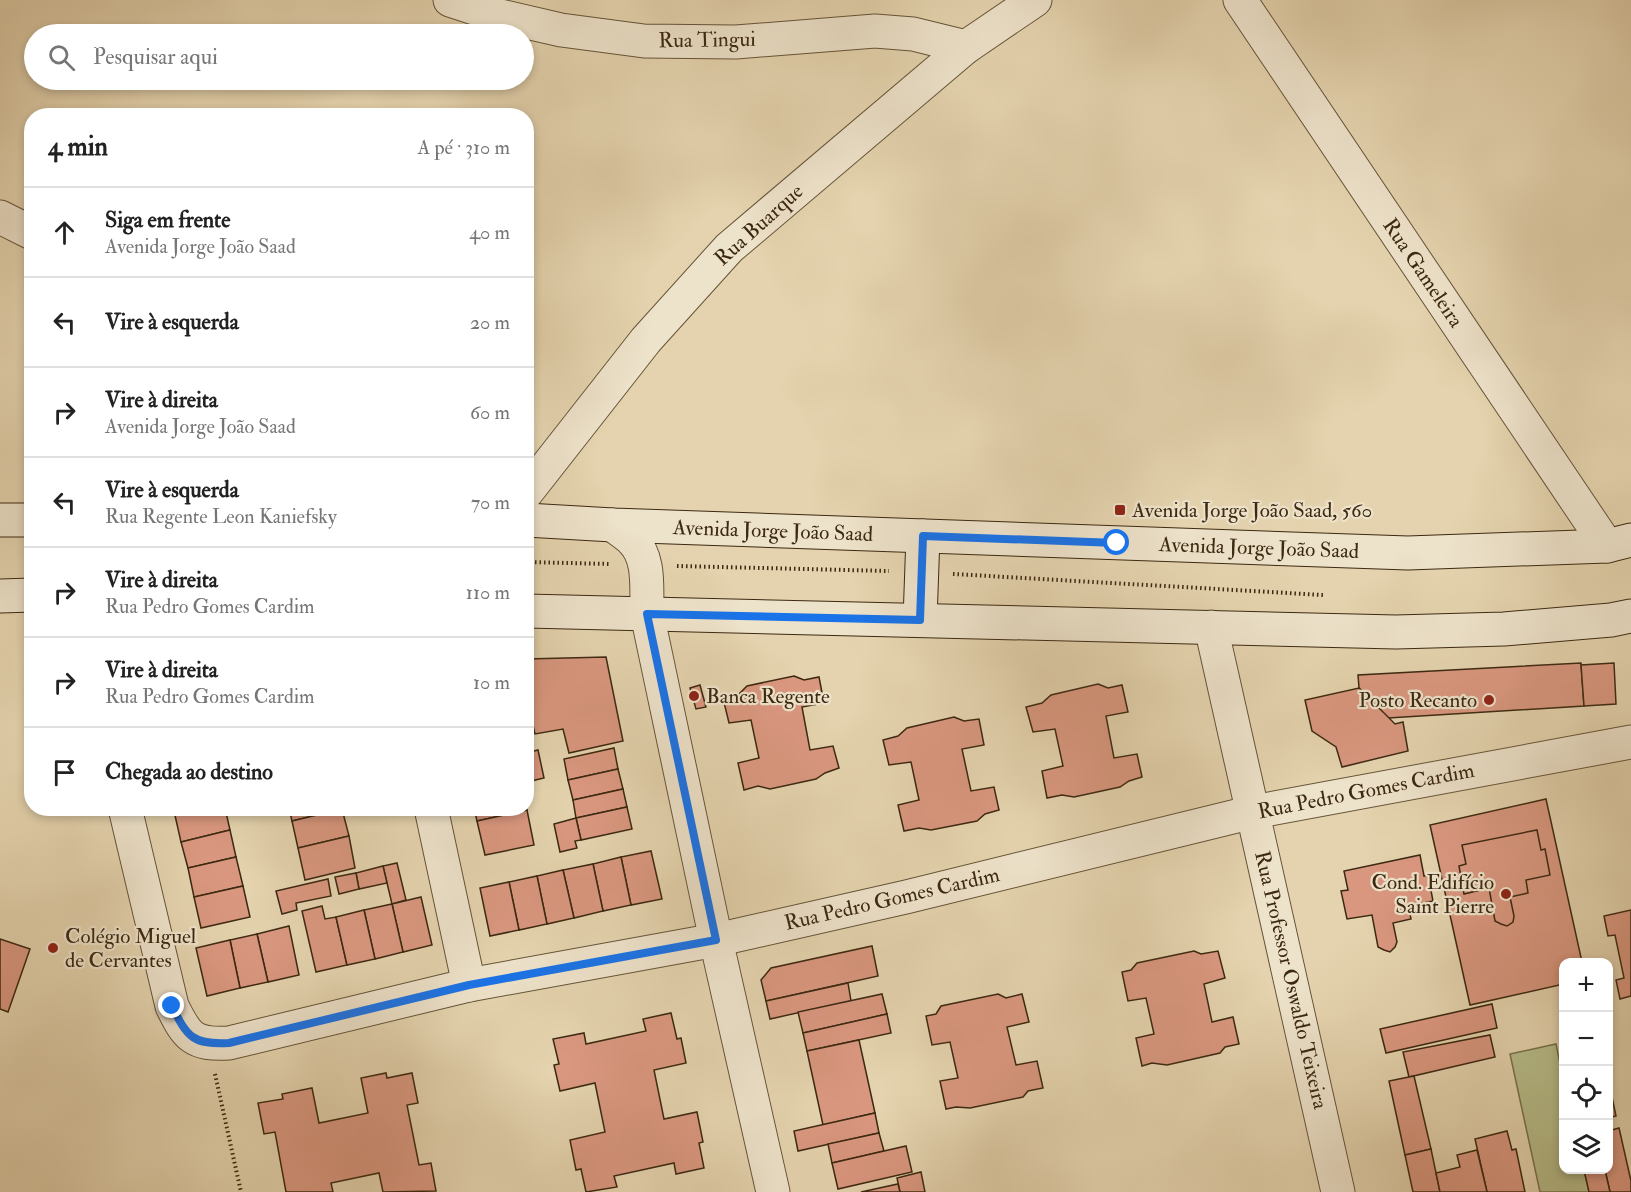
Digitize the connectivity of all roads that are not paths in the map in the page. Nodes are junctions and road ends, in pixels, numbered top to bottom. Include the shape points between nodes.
1 (450, 0) edge
2 (1035, 0) edge
3 (1240, 0) edge
4 (966, 47) junction
5 (0, 217) edge
6 (24, 229) edge
7 (534, 483) edge
8 (0, 520) edge
9 (24, 520) edge
10 (534, 520) edge
11 (613, 525) junction
12 (923, 536) junction
13 (1619, 543) edge
14 (24, 595) edge
15 (0, 596) edge
16 (534, 611) edge
17 (647, 614) junction
18 (1631, 616) edge
19 (920, 620) junction
20 (1211, 627) junction
21 (1631, 742) edge
22 (1253, 812) junction
23 (126, 816) edge
24 (433, 816) edge
25 (716, 940) junction
26 (469, 985) junction
27 (773, 1192) edge
28 (1338, 1192) edge

1 - 4 street, Rua Tingui via 561,30 644,41 736,42 875,31 914,34
2 - 4 street, Rua Buarque
3 - 13 street, Rua Gameleira
4 - 7 street, Rua Buarque via 729,248 646,340
5 - 6 street
8 - 9 street
10 - 11 street, Avenida Jorge João Saad
11 - 12 street, Avenida Jorge João Saad
11 - 17 street via 639,549 645,565
12 - 13 street, Avenida Jorge João Saad via 1408,553
12 - 19 street
14 - 15 street
16 - 17 street
17 - 19 street
17 - 25 street
18 - 20 street via 1504,629 1396,632
19 - 20 street
20 - 22 street, Rua Professor Oswaldo Teixeira
21 - 22 street, Rua Pedro Gomes Cardim
22 - 25 street, Rua Pedro Gomes Cardim
22 - 28 street, Rua Professor Oswaldo Teixeira
23 - 26 street, Rua Pedro Gomes Cardim via 172,1006 183,1029 195,1039 209,1044 229,1043
24 - 26 street
25 - 26 street, Rua Pedro Gomes Cardim
25 - 27 street

